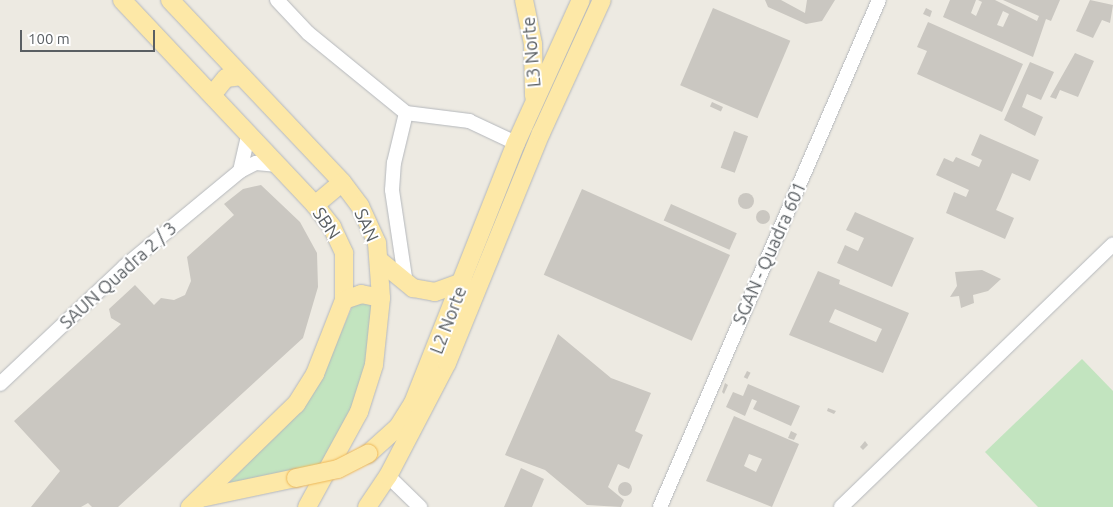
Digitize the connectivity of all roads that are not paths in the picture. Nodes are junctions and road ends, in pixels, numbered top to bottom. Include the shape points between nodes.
1 (122, 0) edge
2 (170, 0) edge
3 (277, 0) edge
4 (524, 0) edge
5 (581, 0) edge
6 (602, 0) edge
7 (879, 0) edge
8 (242, 76) junction
9 (212, 95) junction
10 (534, 105) junction
11 (406, 113) junction
12 (248, 135) junction
13 (516, 143) junction
14 (278, 165) junction
15 (240, 171) junction
16 (342, 182) junction
17 (315, 205) junction
18 (1113, 244) edge
19 (380, 261) junction
20 (463, 282) junction
21 (406, 284) junction
22 (381, 298) junction
23 (344, 300) junction
24 (0, 384) edge
25 (388, 476) junction
26 (194, 503) edge
27 (308, 507) edge
28 (368, 507) edge
29 (420, 507) edge
30 (660, 507) edge
31 (841, 507) edge

1 - 9 main road, SBN
2 - 8 main road, SAN
3 - 11 street via 315,39
4 - 10 main road, L3 Norte via 533,44
5 - 10 main road, L2 Norte
6 - 25 main road, L2 Norte via 541,133 447,363
7 - 30 street, SGAN - Quadra 601
8 - 9 main road via 226,78
8 - 16 main road, SAN
9 - 12 main road, SBN
10 - 13 main road, L2 Norte
11 - 13 street via 469,121
11 - 21 street via 394,163 392,190
12 - 14 main road, SBN
12 - 15 street
13 - 20 main road, L2 Norte
14 - 15 street, SAUN Quadra 2 / 3 via 256,163
14 - 17 main road, SBN
15 - 24 street, SAUN Quadra 2 / 3 via 124,267
16 - 17 main road
16 - 19 main road, SAN via 370,224
17 - 23 main road, SBN via 340,242
18 - 31 street
19 - 21 main road
19 - 22 main road, SAN
20 - 21 main road via 435,292
20 - 26 main road, L2 Norte, bridge via 413,403 398,427 368,454 338,469
22 - 23 main road via 361,294
22 - 27 main road, SAN via 379,340 359,412
23 - 26 main road, SBN via 326,353 296,404
25 - 28 main road, L2 Norte
25 - 29 street

